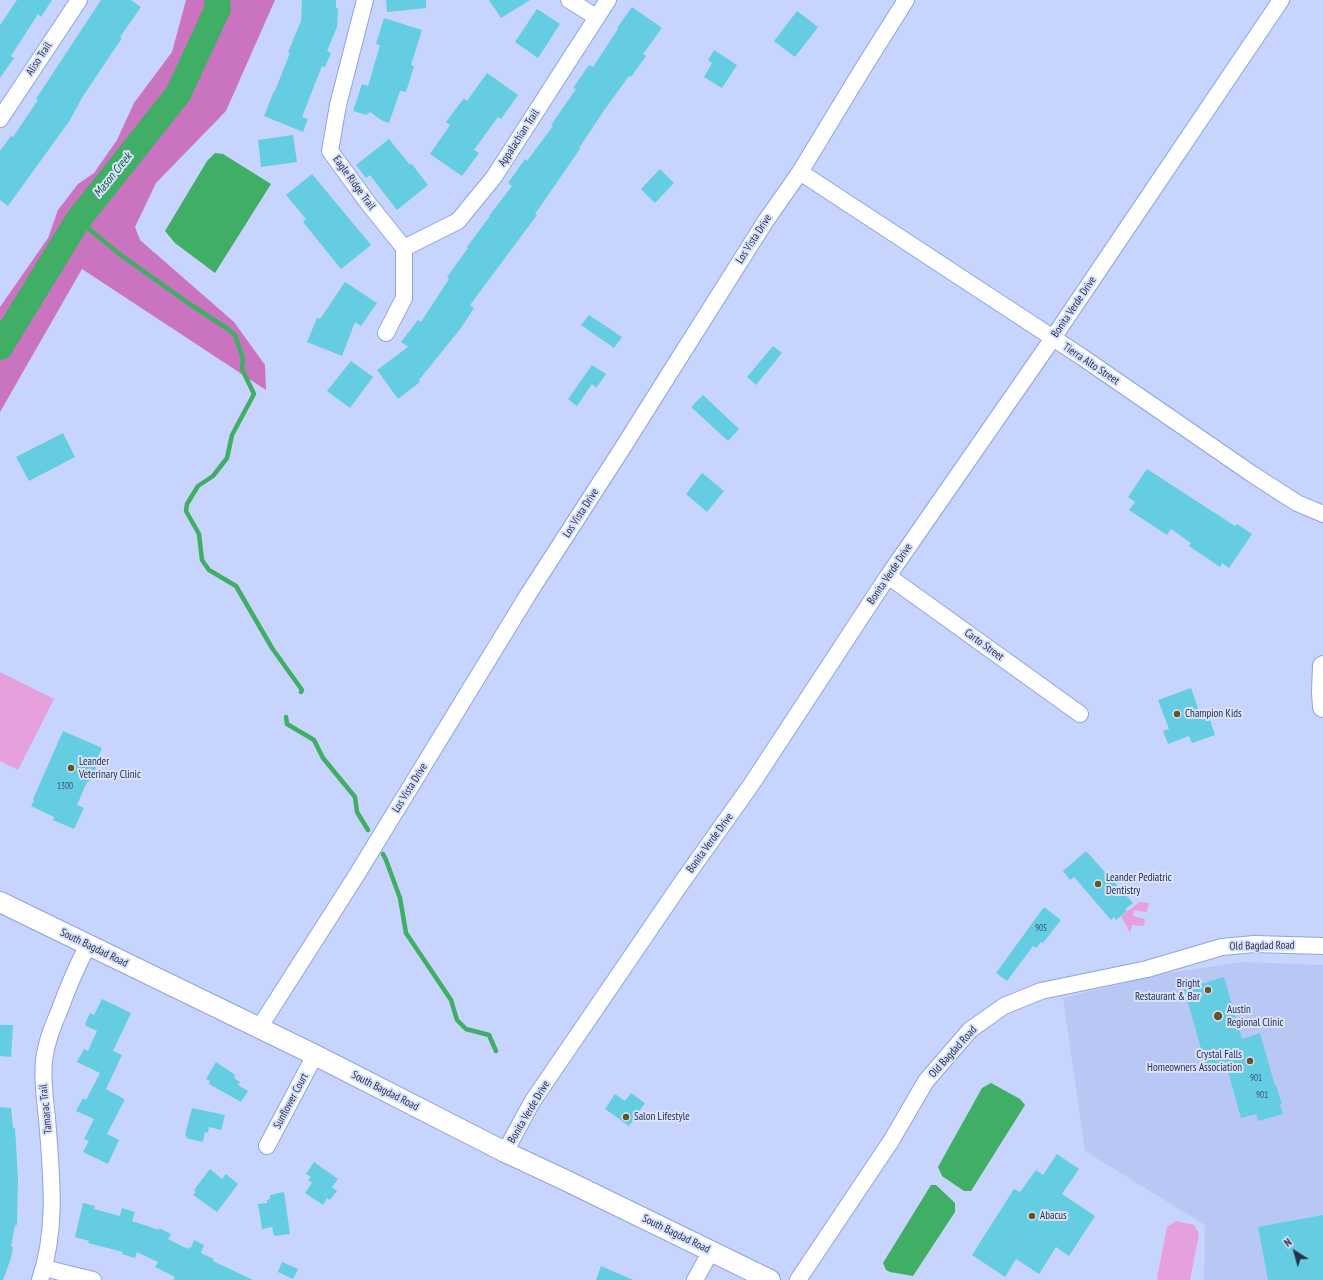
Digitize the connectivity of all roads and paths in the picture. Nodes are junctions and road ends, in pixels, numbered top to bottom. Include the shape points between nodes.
1 (78, 0) edge
2 (365, 0) edge
3 (569, 0) edge
4 (608, 0) edge
5 (906, 0) edge
6 (1281, 0) edge
7 (596, 17) junction
8 (0, 119) edge
9 (800, 172) junction
10 (404, 248) junction
11 (386, 333) dead end
12 (1053, 338) junction
13 (1323, 514) edge
14 (888, 576) junction
15 (1323, 666) edge
16 (1323, 707) edge
17 (1080, 714) dead end
18 (0, 902) edge
19 (88, 945) junction
20 (1323, 946) edge
21 (259, 1028) junction
22 (315, 1055) junction
23 (267, 1146) dead end
24 (505, 1152) junction
25 (711, 1251) junction
26 (42, 1274) edge
27 (93, 1280) edge
28 (695, 1280) edge
29 (770, 1280) edge
30 (798, 1280) edge

1 - 8 street, Aliso Trail
2 - 10 street, Eagle Ridge Trail via 338,105 330,151
3 - 7 street
4 - 7 street, Appalachian Trail
5 - 9 street, Los Vista Drive
6 - 12 street, Bonita Verde Drive
7 - 10 street, Appalachian Trail via 494,177 458,221
9 - 12 street, Tierra Alto Street
9 - 21 street, Los Vista Drive via 765,222 529,593 360,870
10 - 11 street via 404,298
12 - 13 street, Tierra Alto Street via 1252,474 1297,503
12 - 14 street, Bonita Verde Drive
14 - 17 street, Carto Street
14 - 24 street, Bonita Verde Drive via 752,785 680,885 532,1102
15 - 16 main road
18 - 19 main road, South Bagdad Road
19 - 21 main road, South Bagdad Road
19 - 26 street, Tamarac Trail via 75,969 48,1039 44,1060 43,1080 52,1207 49,1245
20 - 30 street, Old Bagdad Road via 1254,944 1222,948 1147,969 1041,991 1004,1006 970,1030 926,1081 891,1141
21 - 22 main road, South Bagdad Road
22 - 23 street, Sunflower Court
22 - 24 main road, South Bagdad Road
24 - 25 main road, South Bagdad Road
25 - 28 street
25 - 29 main road, South Bagdad Road
26 - 27 street

